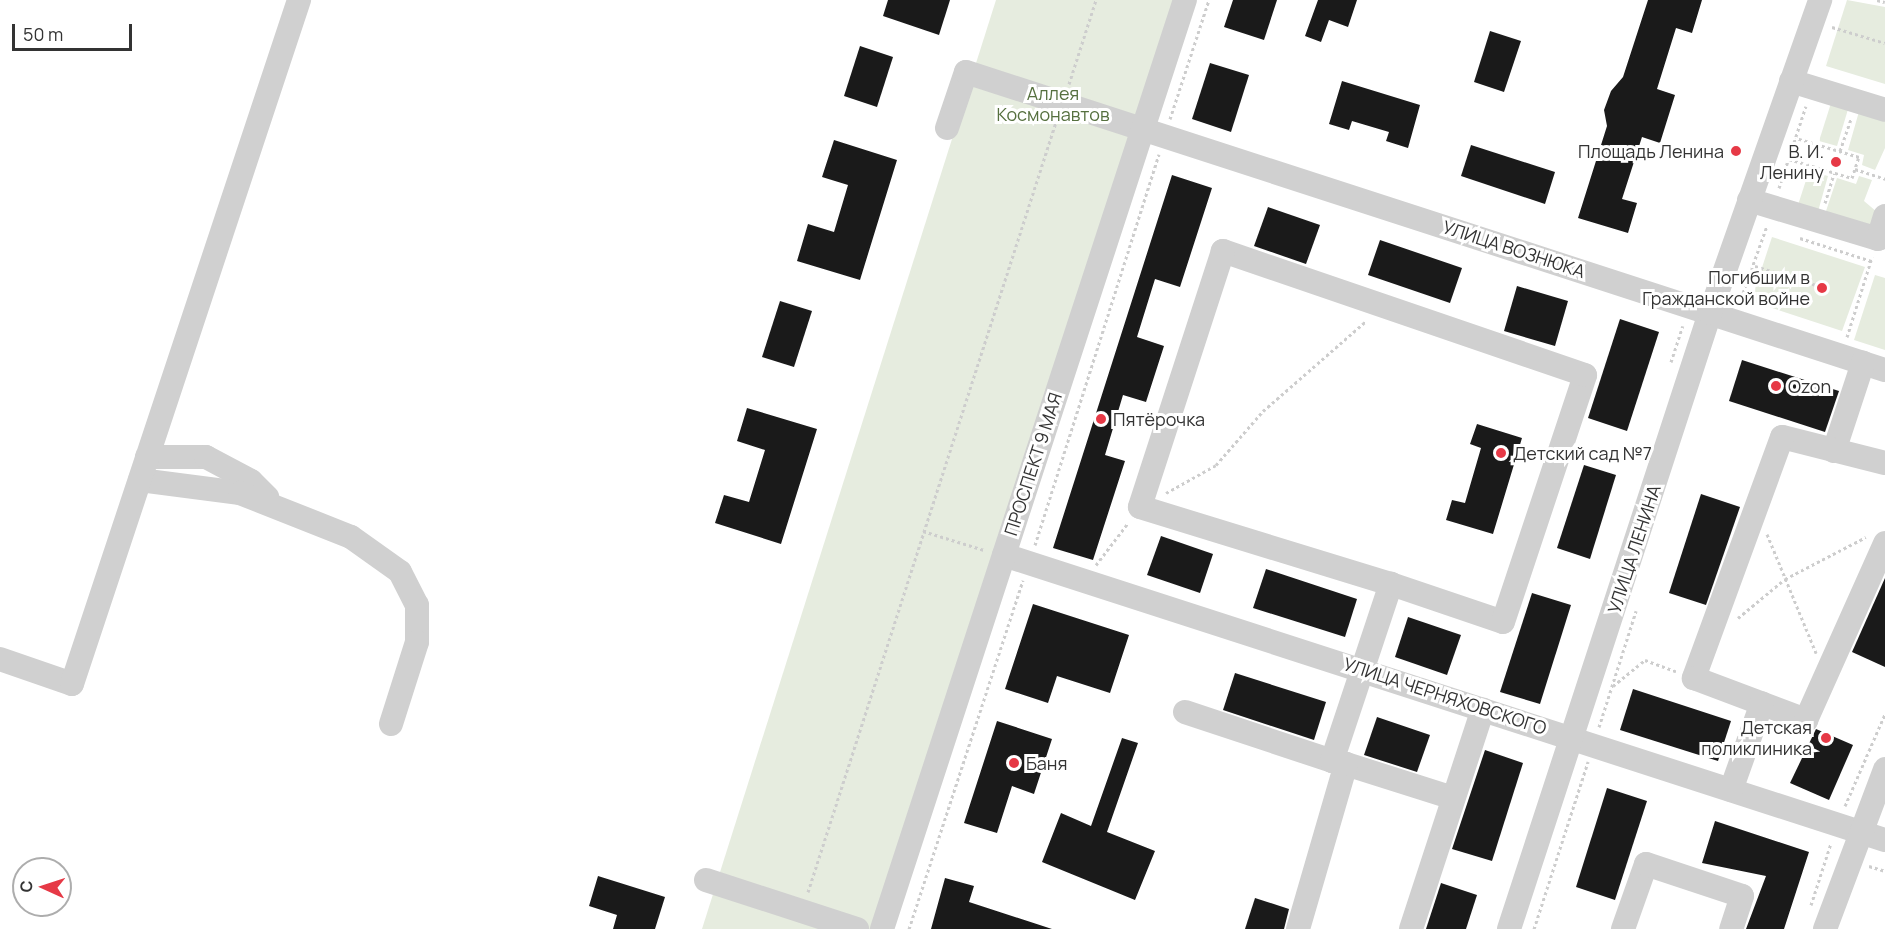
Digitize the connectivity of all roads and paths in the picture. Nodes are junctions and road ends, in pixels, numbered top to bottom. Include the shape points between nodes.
1 (299, 0) edge
2 (1096, 0) edge
3 (1185, 0) edge
4 (1209, 0) edge
5 (1820, 0) edge
6 (1877, 0) edge
7 (1885, 2) edge
8 (1835, 18) dead end
9 (1832, 27) junction
10 (1829, 38) dead end
11 (1885, 43) edge
12 (1802, 85) junction
13 (1857, 101) junction
14 (1063, 102) junction
15 (1885, 110) edge
16 (947, 128) dead end
17 (1154, 131) junction
18 (1796, 138) junction
19 (1840, 151) junction
20 (1789, 159) junction
21 (1855, 169) junction
22 (1834, 173) junction
23 (1885, 179) edge
24 (1749, 200) junction
25 (1772, 222) junction
26 (1819, 222) junction
27 (1788, 234) dead end
28 (1878, 239) edge
29 (1755, 266) junction
30 (1816, 285) dead end
31 (1383, 306) junction
32 (1719, 316) junction
33 (1863, 363) edge
34 (1834, 451) junction
35 (1885, 464) edge
36 (143, 468) junction
37 (1140, 507) junction
38 (1756, 508) junction
39 (923, 531) junction
40 (1880, 538) edge
41 (1004, 555) junction
42 (1029, 563) junction
43 (1785, 579) junction
44 (1083, 581) junction
45 (1391, 585) junction
46 (1733, 623) dead end
47 (0, 659) edge
48 (1363, 670) junction
49 (1826, 676) junction
50 (1694, 678) junction
51 (1612, 687) dead end
52 (1762, 703) junction
53 (1483, 709) junction
54 (1185, 712) dead end
55 (391, 724) dead end
56 (1572, 737) junction
57 (1339, 762) junction
58 (1885, 769) edge
59 (1731, 790) junction
60 (1453, 798) junction
61 (1858, 831) junction
62 (1885, 840) edge
63 (706, 880) dead end
64 (801, 911) junction
65 (857, 929) edge
66 (882, 929) edge
67 (909, 929) edge
68 (1298, 929) edge
69 (1411, 929) edge
70 (1509, 929) edge
71 (1623, 929) edge
72 (1731, 929) edge
73 (1825, 929) edge

1 - 36 street
2 - 14 path
3 - 17 street, ПРОСПЕКТ 9 МАЯ
4 - 17 path
5 - 12 street, УЛИЦА ЛЕНИНА
6 - 7 path
8 - 9 path
9 - 10 path
9 - 11 path
12 - 13 street
12 - 18 path
12 - 24 street, УЛИЦА ЛЕНИНА
13 - 15 street
13 - 19 path
14 - 16 street, УЛИЦА ВОЗНЮКА via 966,72
14 - 17 street, УЛИЦА ВОЗНЮКА
14 - 39 path
17 - 32 street, УЛИЦА ВОЗНЮКА
17 - 41 street, ПРОСПЕКТ 9 МАЯ
17 - 42 path
18 - 19 path
18 - 20 path
19 - 21 path via 1859,157
20 - 22 path
20 - 25 path
21 - 22 path via 1852,178
21 - 23 path
22 - 26 path
24 - 25 street
24 - 32 street, УЛИЦА ЛЕНИНА
25 - 26 street
25 - 29 path
26 - 28 street
27 - 28 path
28 - 33 path
29 - 30 path
29 - 32 path via 1745,296
31 - 37 path via 1263,411 1216,465
31 - 37 street via 1223,251
31 - 45 street via 1585,375 1503,622
32 - 33 street, УЛИЦА ВОЗНЮКА
32 - 56 street, УЛИЦА ЛЕНИНА
33 - 34 street
34 - 35 street
34 - 38 street via 1782,437
36 - 47 street via 72,684
36 - 55 street via 240,493 367,546 412,588 417,642
37 - 44 path
37 - 45 street
38 - 43 path
38 - 50 street
39 - 41 path
39 - 64 path
40 - 43 path
40 - 49 street
41 - 42 street, УЛИЦА ЧЕРНЯХОВСКОГО
41 - 66 street, ПРОСПЕКТ 9 МАЯ
42 - 44 street, УЛИЦА ЧЕРНЯХОВСКОГО
42 - 67 path
43 - 46 path
43 - 49 path
44 - 48 street, УЛИЦА ЧЕРНЯХОВСКОГО
45 - 48 street
48 - 53 street, УЛИЦА ЧЕРНЯХОВСКОГО
48 - 57 street
49 - 52 street via 1806,720
50 - 51 path via 1645,660
50 - 52 street
52 - 59 street
53 - 56 street, УЛИЦА ЧЕРНЯХОВСКОГО
53 - 60 street
54 - 57 street
56 - 59 street, УЛИЦА ЧЕРНЯХОВСКОГО
56 - 70 street, УЛИЦА ЛЕНИНА
57 - 60 street
57 - 68 street
58 - 61 street
59 - 61 street, УЛИЦА ЧЕРНЯХОВСКОГО
60 - 69 street
61 - 62 street, УЛИЦА ЧЕРНЯХОВСКОГО
61 - 73 street
63 - 64 street
64 - 65 street
71 - 72 street via 1646,864 1742,896

